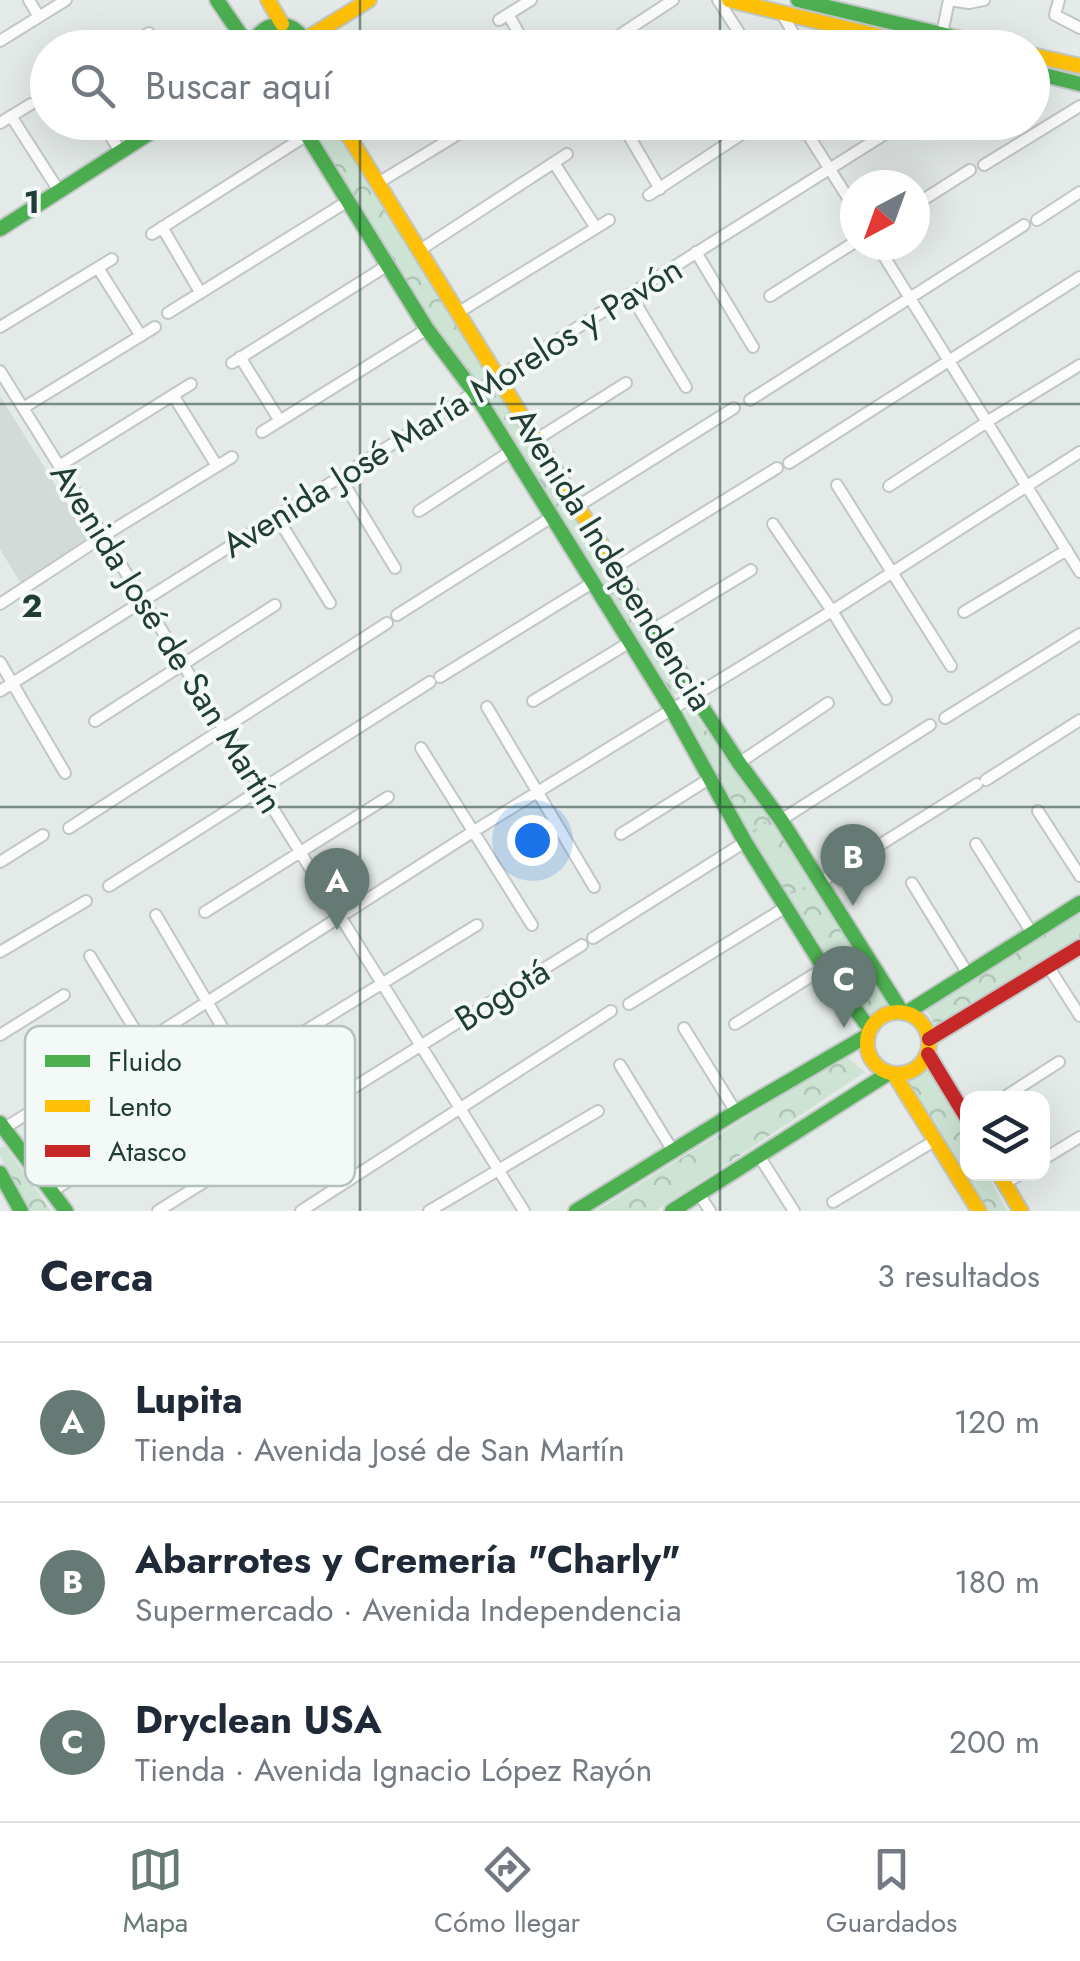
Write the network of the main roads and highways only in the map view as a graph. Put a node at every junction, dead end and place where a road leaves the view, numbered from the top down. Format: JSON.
{"nodes":[{"id":1,"x":217,"y":0,"type":"edge"},
{"id":2,"x":268,"y":0,"type":"edge"},
{"id":3,"x":370,"y":0,"type":"edge"},
{"id":4,"x":729,"y":0,"type":"edge"},
{"id":5,"x":798,"y":0,"type":"edge"},
{"id":6,"x":829,"y":4,"type":"edge"},
{"id":7,"x":282,"y":24,"type":"junction"},
{"id":8,"x":237,"y":30,"type":"edge"},
{"id":9,"x":260,"y":30,"type":"edge"},
{"id":10,"x":298,"y":30,"type":"edge"},
{"id":11,"x":327,"y":30,"type":"edge"},
{"id":12,"x":845,"y":30,"type":"edge"},
{"id":13,"x":909,"y":30,"type":"edge"},
{"id":14,"x":1050,"y":59,"type":"edge"},
{"id":15,"x":1080,"y":66,"type":"edge"},
{"id":16,"x":1050,"y":76,"type":"edge"},
{"id":17,"x":1080,"y":84,"type":"edge"},
{"id":18,"x":139,"y":140,"type":"edge"},
{"id":19,"x":310,"y":140,"type":"edge"},
{"id":20,"x":351,"y":140,"type":"edge"},
{"id":21,"x":0,"y":229,"type":"edge"},
{"id":22,"x":1080,"y":903,"type":"edge"},
{"id":23,"x":1080,"y":947,"type":"edge"},
{"id":24,"x":904,"y":1012,"type":"junction"},
{"id":25,"x":869,"y":1032,"type":"junction"},
{"id":26,"x":928,"y":1046,"type":"junction"},
{"id":27,"x":891,"y":1073,"type":"junction"},
{"id":28,"x":960,"y":1105,"type":"edge"},
{"id":29,"x":1,"y":1127,"type":"edge"},
{"id":30,"x":25,"y":1157,"type":"edge"},
{"id":31,"x":0,"y":1173,"type":"edge"},
{"id":32,"x":1004,"y":1181,"type":"edge"},
{"id":33,"x":48,"y":1186,"type":"edge"},
{"id":34,"x":971,"y":1208,"type":"edge"},
{"id":35,"x":17,"y":1210,"type":"edge"},
{"id":36,"x":66,"y":1211,"type":"edge"},
{"id":37,"x":576,"y":1211,"type":"edge"},
{"id":38,"x":672,"y":1211,"type":"edge"},
{"id":39,"x":1021,"y":1211,"type":"edge"}],
"edges":[{"from":1,"to":8,"type":"main road"},
{"from":2,"to":7,"type":"main road"},
{"from":3,"to":11,"type":"main road"},
{"from":4,"to":12,"type":"main road"},
{"from":5,"to":6,"type":"main road"},
{"from":6,"to":13,"type":"main road"},
{"from":7,"to":9,"type":"main road"},
{"from":7,"to":10,"type":"main road"},
{"from":14,"to":15,"type":"main road"},
{"from":16,"to":17,"type":"main road"},
{"from":18,"to":21,"type":"main road"},
{"from":19,"to":25,"type":"main road","name":"Avenida Independencia"},
{"from":20,"to":24,"type":"main road","name":"Avenida Independencia"},
{"from":22,"to":24,"type":"main road"},
{"from":23,"to":26,"type":"main road"},
{"from":24,"to":25,"type":"main road"},
{"from":24,"to":26,"type":"main road"},
{"from":25,"to":27,"type":"main road"},
{"from":25,"to":37,"type":"main road"},
{"from":26,"to":27,"type":"main road"},
{"from":26,"to":28,"type":"main road"},
{"from":27,"to":34,"type":"main road"},
{"from":27,"to":38,"type":"main road"},
{"from":29,"to":30,"type":"main road"},
{"from":31,"to":35,"type":"main road"},
{"from":32,"to":39,"type":"main road"},
{"from":33,"to":36,"type":"main road"}]}
